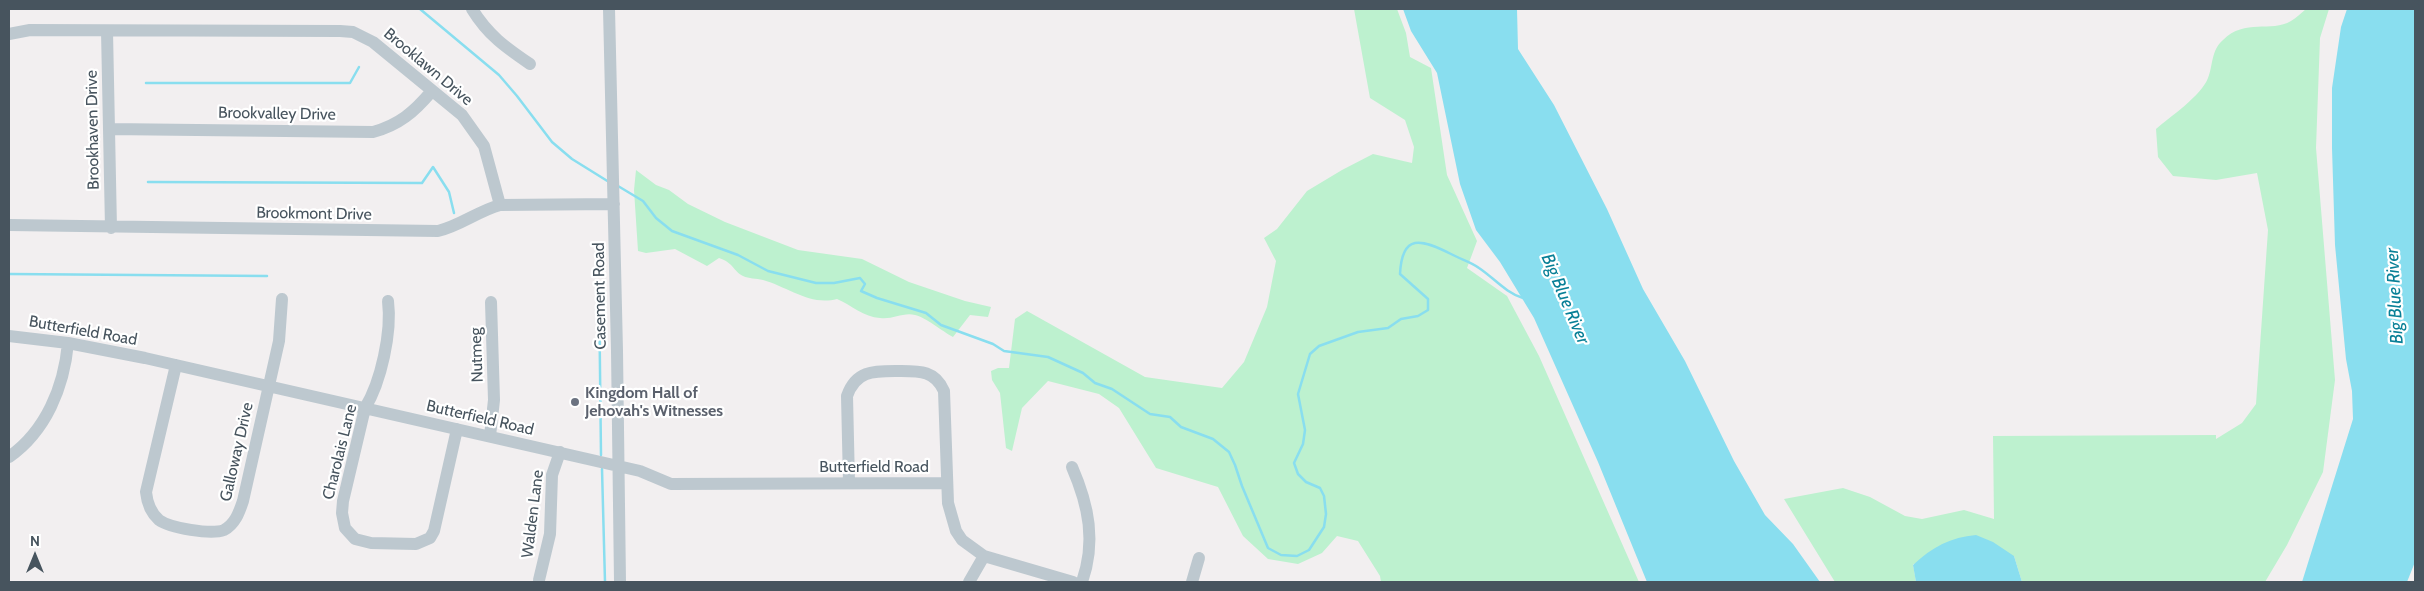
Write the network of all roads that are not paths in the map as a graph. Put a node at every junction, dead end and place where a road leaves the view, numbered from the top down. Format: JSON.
{"nodes":[{"id":1,"x":472,"y":9,"type":"edge"},
{"id":2,"x":609,"y":9,"type":"edge"},
{"id":3,"x":107,"y":31,"type":"junction"},
{"id":4,"x":9,"y":34,"type":"edge"},
{"id":5,"x":530,"y":64,"type":"dead end"},
{"id":6,"x":432,"y":92,"type":"junction"},
{"id":7,"x":109,"y":129,"type":"junction"},
{"id":8,"x":613,"y":198,"type":"junction"},
{"id":9,"x":500,"y":204,"type":"junction"},
{"id":10,"x":9,"y":225,"type":"edge"},
{"id":11,"x":111,"y":228,"type":"junction"},
{"id":12,"x":282,"y":299,"type":"dead end"},
{"id":13,"x":388,"y":301,"type":"dead end"},
{"id":14,"x":492,"y":302,"type":"dead end"},
{"id":15,"x":9,"y":336,"type":"edge"},
{"id":16,"x":68,"y":343,"type":"junction"},
{"id":17,"x":176,"y":365,"type":"junction"},
{"id":18,"x":269,"y":386,"type":"junction"},
{"id":19,"x":365,"y":408,"type":"junction"},
{"id":20,"x":457,"y":429,"type":"junction"},
{"id":21,"x":490,"y":436,"type":"junction"},
{"id":22,"x":560,"y":452,"type":"junction"},
{"id":23,"x":9,"y":457,"type":"edge"},
{"id":24,"x":619,"y":466,"type":"junction"},
{"id":25,"x":1072,"y":468,"type":"dead end"},
{"id":26,"x":849,"y":483,"type":"junction"},
{"id":27,"x":947,"y":483,"type":"junction"},
{"id":28,"x":984,"y":556,"type":"junction"},
{"id":29,"x":1199,"y":558,"type":"dead end"},
{"id":30,"x":539,"y":580,"type":"dead end"},
{"id":31,"x":620,"y":582,"type":"edge"},
{"id":32,"x":969,"y":582,"type":"edge"},
{"id":33,"x":1073,"y":582,"type":"edge"},
{"id":34,"x":1082,"y":582,"type":"edge"},
{"id":35,"x":1192,"y":582,"type":"edge"}],
"edges":[{"from":1,"to":5,"type":"street"},
{"from":2,"to":8,"type":"street","name":"Casement Road"},
{"from":3,"to":4,"type":"street","name":"Brooklawn Drive"},
{"from":3,"to":6,"type":"street","name":"Brooklawn Drive"},
{"from":3,"to":7,"type":"street","name":"Brookhaven Drive"},
{"from":6,"to":7,"type":"street","name":"Brookvalley Drive"},
{"from":6,"to":9,"type":"street","name":"Brooklawn Drive"},
{"from":7,"to":11,"type":"street","name":"Brookhaven Drive"},
{"from":8,"to":9,"type":"street","name":"Brookmont Drive"},
{"from":8,"to":24,"type":"street","name":"Casement Road"},
{"from":9,"to":11,"type":"street","name":"Brookmont Drive"},
{"from":10,"to":11,"type":"street","name":"Brookmont Drive"},
{"from":12,"to":18,"type":"street","name":"Galloway Drive"},
{"from":13,"to":19,"type":"street","name":"Charolais Lane"},
{"from":14,"to":21,"type":"street","name":"Nutmeg"},
{"from":15,"to":16,"type":"street","name":"Butterfield Road"},
{"from":16,"to":17,"type":"street","name":"Butterfield Road"},
{"from":16,"to":23,"type":"street"},
{"from":17,"to":18,"type":"street","name":"Butterfield Road"},
{"from":17,"to":18,"type":"street","name":"Galloway Drive"},
{"from":18,"to":19,"type":"street","name":"Butterfield Road"},
{"from":19,"to":20,"type":"street","name":"Butterfield Road"},
{"from":19,"to":20,"type":"street","name":"Charolais Lane"},
{"from":20,"to":21,"type":"street","name":"Butterfield Road"},
{"from":21,"to":22,"type":"street","name":"Butterfield Road"},
{"from":22,"to":24,"type":"street","name":"Butterfield Road"},
{"from":22,"to":30,"type":"street","name":"Walden Lane"},
{"from":24,"to":26,"type":"street","name":"Butterfield Road"},
{"from":24,"to":31,"type":"street","name":"Casement Road"},
{"from":25,"to":34,"type":"street"},
{"from":26,"to":27,"type":"street","name":"Butterfield Road"},
{"from":26,"to":27,"type":"street"},
{"from":27,"to":28,"type":"street"},
{"from":28,"to":32,"type":"street"},
{"from":28,"to":33,"type":"street"},
{"from":29,"to":35,"type":"street"}]}
